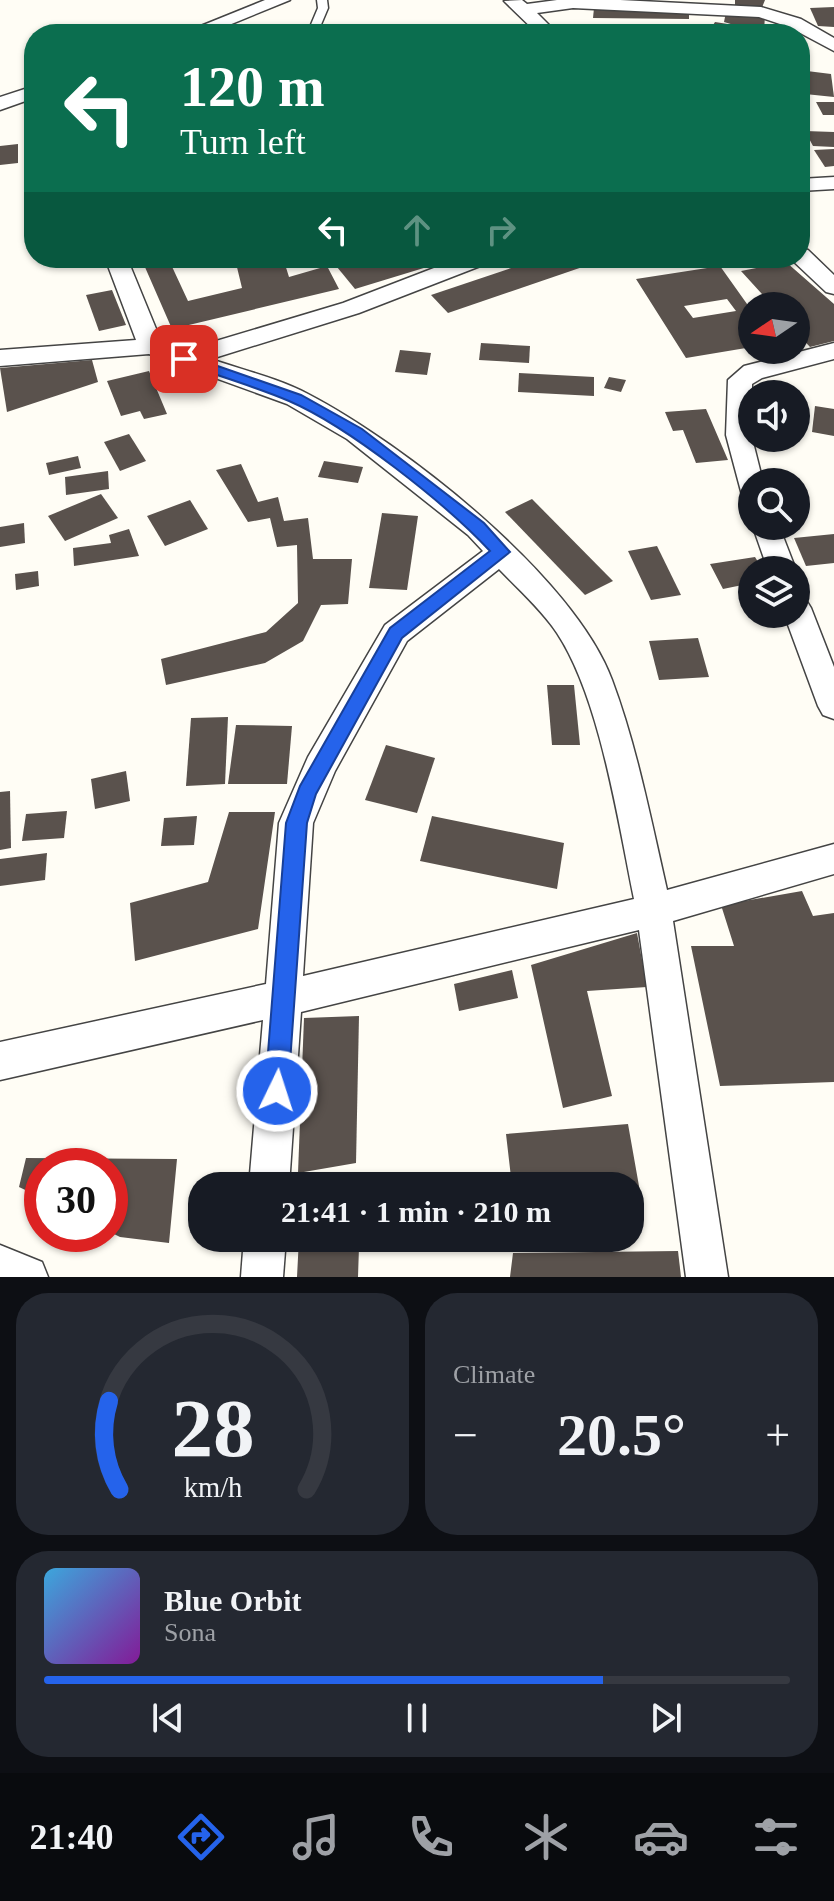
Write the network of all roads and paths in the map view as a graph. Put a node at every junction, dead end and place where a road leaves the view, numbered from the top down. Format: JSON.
{"nodes":[{"id":1,"x":281,"y":0,"type":"edge"},
{"id":2,"x":322,"y":0,"type":"edge"},
{"id":3,"x":517,"y":5,"type":"edge"},
{"id":4,"x":217,"y":24,"type":"edge"},
{"id":5,"x":316,"y":24,"type":"edge"},
{"id":6,"x":538,"y":24,"type":"edge"},
{"id":7,"x":797,"y":24,"type":"edge"},
{"id":8,"x":810,"y":32,"type":"edge"},
{"id":9,"x":834,"y":46,"type":"edge"},
{"id":10,"x":24,"y":98,"type":"edge"},
{"id":11,"x":0,"y":104,"type":"edge"},
{"id":12,"x":834,"y":183,"type":"edge"},
{"id":13,"x":810,"y":184,"type":"edge"},
{"id":14,"x":810,"y":264,"type":"edge"},
{"id":15,"x":120,"y":268,"type":"edge"},
{"id":16,"x":454,"y":268,"type":"edge"},
{"id":17,"x":834,"y":287,"type":"edge"},
{"id":18,"x":151,"y":346,"type":"junction"},
{"id":19,"x":834,"y":351,"type":"edge"},
{"id":20,"x":0,"y":358,"type":"edge"},
{"id":21,"x":184,"y":359,"type":"junction"},
{"id":22,"x":745,"y":468,"type":"edge"},
{"id":23,"x":501,"y":552,"type":"junction"},
{"id":24,"x":804,"y":628,"type":"edge"},
{"id":25,"x":834,"y":706,"type":"edge"},
{"id":26,"x":834,"y":859,"type":"edge"},
{"id":27,"x":654,"y":911,"type":"junction"},
{"id":28,"x":284,"y":996,"type":"junction"},
{"id":29,"x":0,"y":1061,"type":"edge"},
{"id":30,"x":270,"y":1172,"type":"edge"},
{"id":31,"x":264,"y":1252,"type":"edge"},
{"id":32,"x":0,"y":1266,"type":"edge"},
{"id":33,"x":27,"y":1277,"type":"edge"},
{"id":34,"x":262,"y":1277,"type":"edge"},
{"id":35,"x":707,"y":1277,"type":"edge"}],
"edges":[{"from":1,"to":4,"type":"street"},
{"from":2,"to":5,"type":"lane"},
{"from":3,"to":6,"type":"street"},
{"from":3,"to":7,"type":"street"},
{"from":8,"to":9,"type":"street"},
{"from":10,"to":11,"type":"street"},
{"from":12,"to":13,"type":"street"},
{"from":14,"to":17,"type":"street"},
{"from":15,"to":18,"type":"street"},
{"from":16,"to":21,"type":"street"},
{"from":18,"to":20,"type":"street"},
{"from":18,"to":21,"type":"street"},
{"from":19,"to":22,"type":"street"},
{"from":21,"to":23,"type":"street"},
{"from":23,"to":27,"type":"street"},
{"from":23,"to":28,"type":"street"},
{"from":24,"to":25,"type":"street"},
{"from":26,"to":27,"type":"street"},
{"from":27,"to":28,"type":"street"},
{"from":27,"to":35,"type":"street"},
{"from":28,"to":29,"type":"street"},
{"from":28,"to":30,"type":"street"},
{"from":31,"to":34,"type":"street"},
{"from":32,"to":33,"type":"street"}]}
